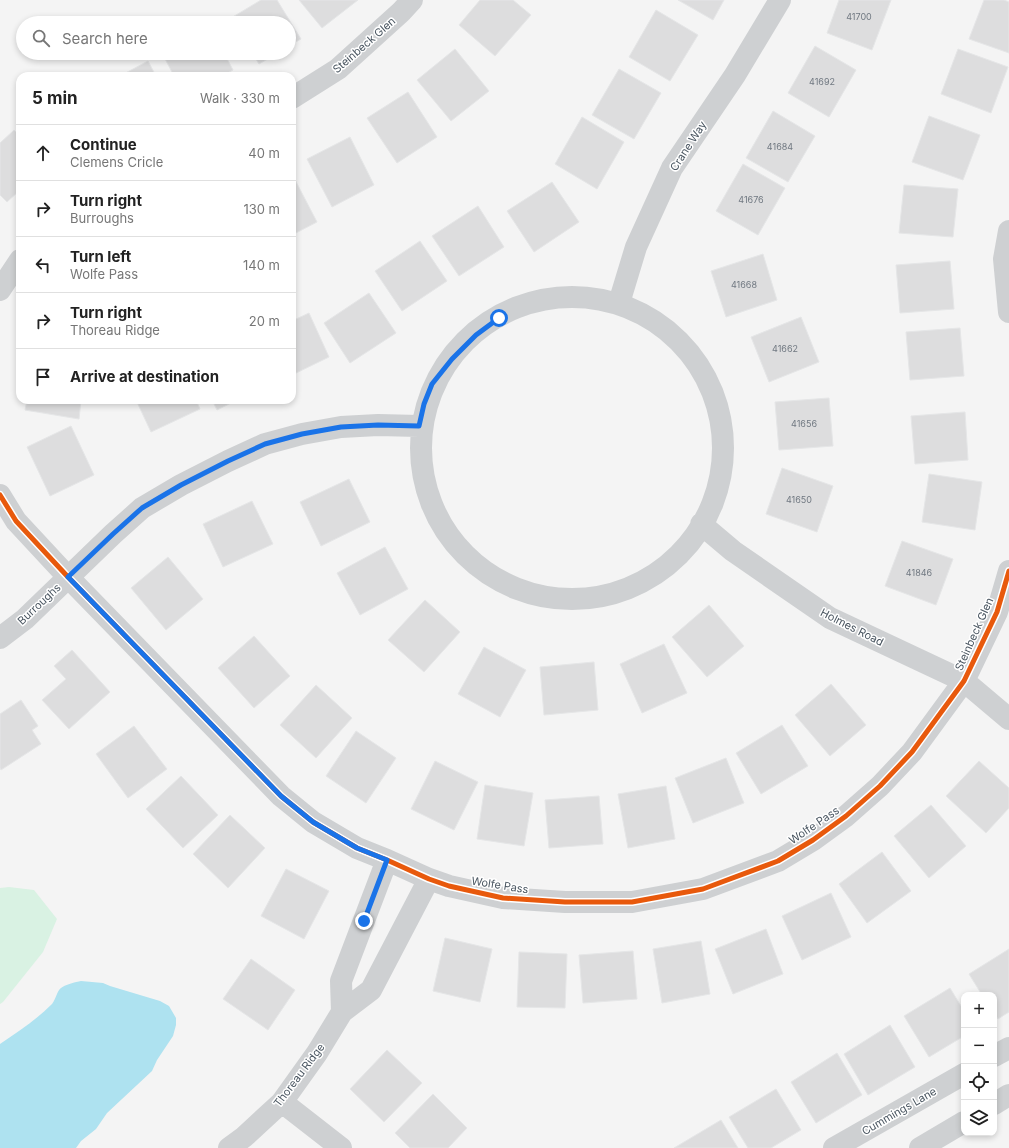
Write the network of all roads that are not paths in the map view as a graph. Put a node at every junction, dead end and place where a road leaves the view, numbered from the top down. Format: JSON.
{"nodes":[{"id":1,"x":412,"y":0,"type":"edge"},
{"id":2,"x":780,"y":0,"type":"edge"},
{"id":3,"x":296,"y":95,"type":"edge"},
{"id":4,"x":1009,"y":231,"type":"edge"},
{"id":5,"x":16,"y":266,"type":"edge"},
{"id":6,"x":0,"y":290,"type":"edge"},
{"id":7,"x":619,"y":304,"type":"junction"},
{"id":8,"x":1009,"y":312,"type":"edge"},
{"id":9,"x":419,"y":426,"type":"junction"},
{"id":10,"x":0,"y":495,"type":"edge"},
{"id":11,"x":701,"y":524,"type":"junction"},
{"id":12,"x":1009,"y":571,"type":"edge"},
{"id":13,"x":68,"y":577,"type":"junction"},
{"id":14,"x":0,"y":638,"type":"edge"},
{"id":15,"x":964,"y":681,"type":"junction"},
{"id":16,"x":1009,"y":719,"type":"edge"},
{"id":17,"x":387,"y":860,"type":"junction"},
{"id":18,"x":429,"y":879,"type":"junction"},
{"id":19,"x":342,"y":1012,"type":"junction"},
{"id":20,"x":1009,"y":1048,"type":"edge"},
{"id":21,"x":997,"y":1054,"type":"edge"},
{"id":22,"x":961,"y":1076,"type":"edge"},
{"id":23,"x":1009,"y":1095,"type":"edge"},
{"id":24,"x":282,"y":1102,"type":"junction"},
{"id":25,"x":997,"y":1102,"type":"edge"},
{"id":26,"x":961,"y":1124,"type":"edge"},
{"id":27,"x":229,"y":1148,"type":"edge"},
{"id":28,"x":341,"y":1148,"type":"edge"},
{"id":29,"x":834,"y":1148,"type":"edge"},
{"id":30,"x":920,"y":1148,"type":"edge"}],
"edges":[{"from":1,"to":3,"type":"street","name":"Steinbeck Glen"},
{"from":2,"to":7,"type":"street","name":"Crane Way"},
{"from":4,"to":8,"type":"street"},
{"from":5,"to":6,"type":"street"},
{"from":7,"to":9,"type":"street"},
{"from":7,"to":11,"type":"street"},
{"from":9,"to":11,"type":"street"},
{"from":9,"to":13,"type":"street","name":"Burroughs"},
{"from":10,"to":13,"type":"street"},
{"from":11,"to":15,"type":"street","name":"Holmes Road"},
{"from":12,"to":15,"type":"street","name":"Steinbeck Glen"},
{"from":13,"to":14,"type":"street","name":"Burroughs"},
{"from":13,"to":17,"type":"street","name":"Wolfe Pass"},
{"from":15,"to":16,"type":"street","name":"Holmes Road"},
{"from":15,"to":18,"type":"street","name":"Wolfe Pass"},
{"from":17,"to":18,"type":"street","name":"Wolfe Pass"},
{"from":17,"to":19,"type":"street"},
{"from":18,"to":19,"type":"street","name":"Thoreau Ridge"},
{"from":19,"to":24,"type":"street","name":"Thoreau Ridge"},
{"from":20,"to":21,"type":"street"},
{"from":22,"to":29,"type":"street","name":"Cummings Lane"},
{"from":23,"to":25,"type":"street"},
{"from":24,"to":27,"type":"street","name":"Thoreau Ridge"},
{"from":24,"to":28,"type":"street"},
{"from":26,"to":30,"type":"street"}]}
